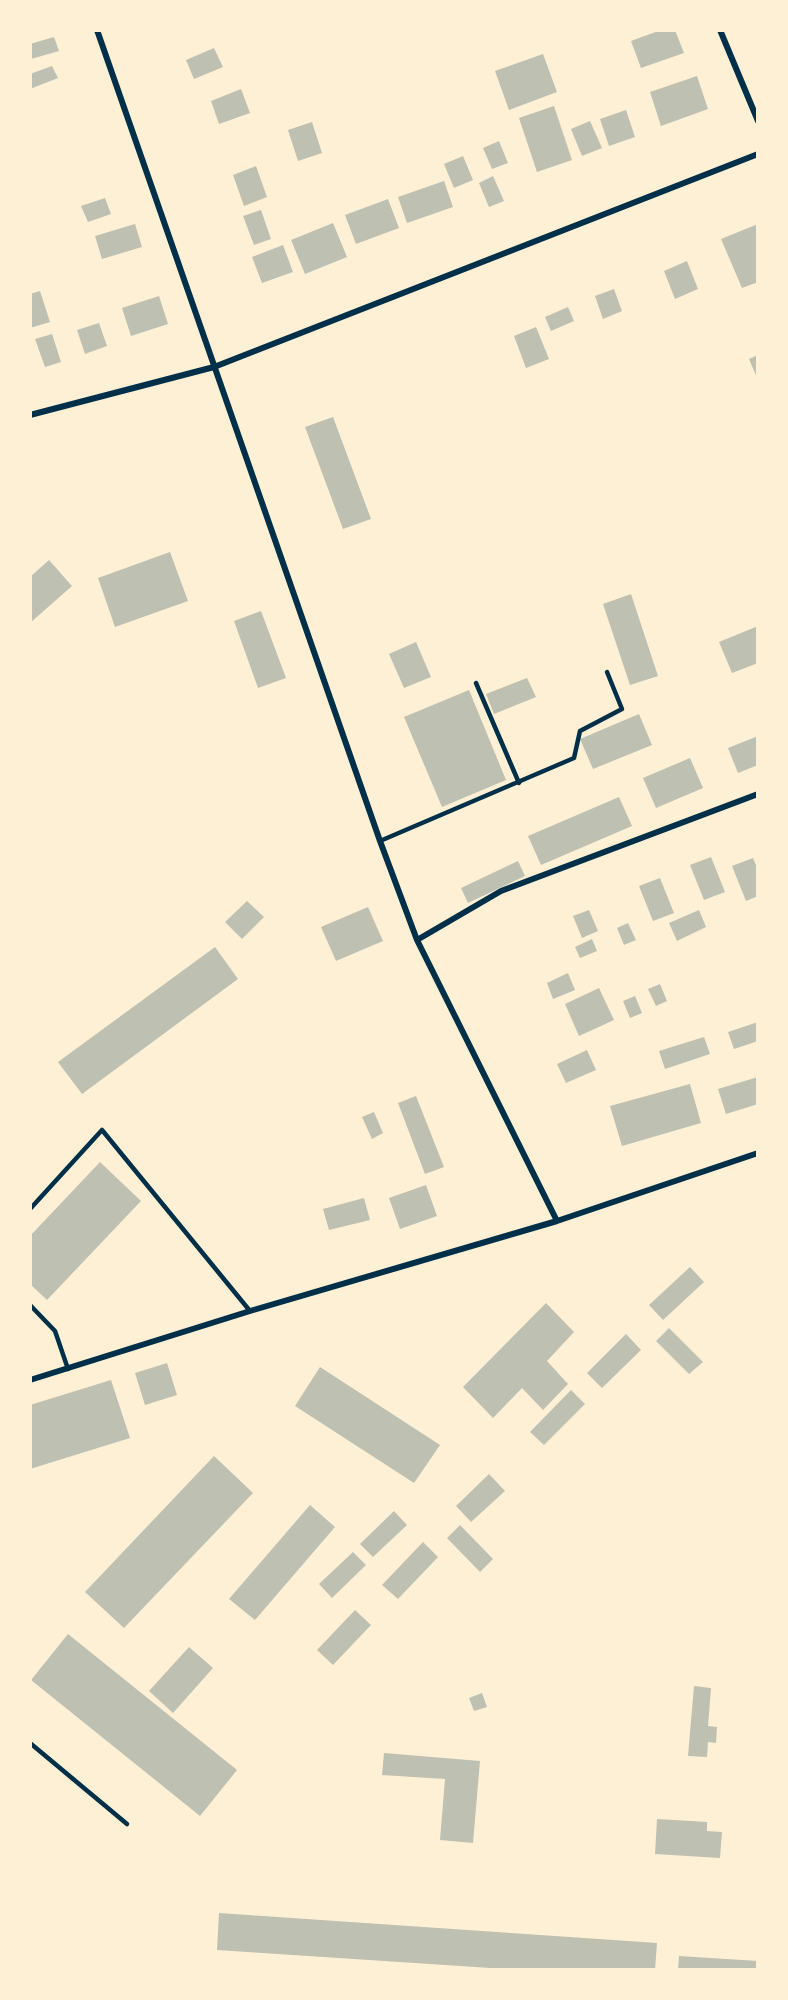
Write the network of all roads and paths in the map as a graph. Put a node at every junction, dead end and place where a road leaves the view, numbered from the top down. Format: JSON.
{"nodes":[{"id":1,"x":97,"y":30,"type":"edge"},
{"id":2,"x":720,"y":30,"type":"edge"},
{"id":3,"x":758,"y":121,"type":"edge"},
{"id":4,"x":758,"y":154,"type":"edge"},
{"id":5,"x":214,"y":368,"type":"junction"},
{"id":6,"x":30,"y":415,"type":"edge"},
{"id":7,"x":607,"y":672,"type":"dead end"},
{"id":8,"x":476,"y":684,"type":"dead end"},
{"id":9,"x":519,"y":783,"type":"junction"},
{"id":10,"x":758,"y":794,"type":"edge"},
{"id":11,"x":380,"y":841,"type":"junction"},
{"id":12,"x":417,"y":940,"type":"junction"},
{"id":13,"x":758,"y":1153,"type":"edge"},
{"id":14,"x":30,"y":1209,"type":"edge"},
{"id":15,"x":557,"y":1221,"type":"junction"},
{"id":16,"x":30,"y":1305,"type":"edge"},
{"id":17,"x":250,"y":1311,"type":"junction"},
{"id":18,"x":68,"y":1369,"type":"junction"},
{"id":19,"x":30,"y":1380,"type":"edge"},
{"id":20,"x":30,"y":1743,"type":"edge"},
{"id":21,"x":127,"y":1824,"type":"dead end"}],
"edges":[{"from":1,"to":5,"type":"street"},
{"from":2,"to":3,"type":"street"},
{"from":4,"to":5,"type":"street"},
{"from":5,"to":6,"type":"street"},
{"from":5,"to":11,"type":"street"},
{"from":7,"to":9,"type":"lane"},
{"from":8,"to":9,"type":"lane"},
{"from":9,"to":11,"type":"lane"},
{"from":10,"to":12,"type":"street"},
{"from":11,"to":12,"type":"street"},
{"from":12,"to":15,"type":"street"},
{"from":13,"to":15,"type":"street"},
{"from":14,"to":17,"type":"lane"},
{"from":15,"to":17,"type":"street"},
{"from":16,"to":18,"type":"lane"},
{"from":17,"to":18,"type":"street"},
{"from":18,"to":19,"type":"street"},
{"from":20,"to":21,"type":"lane"}]}
